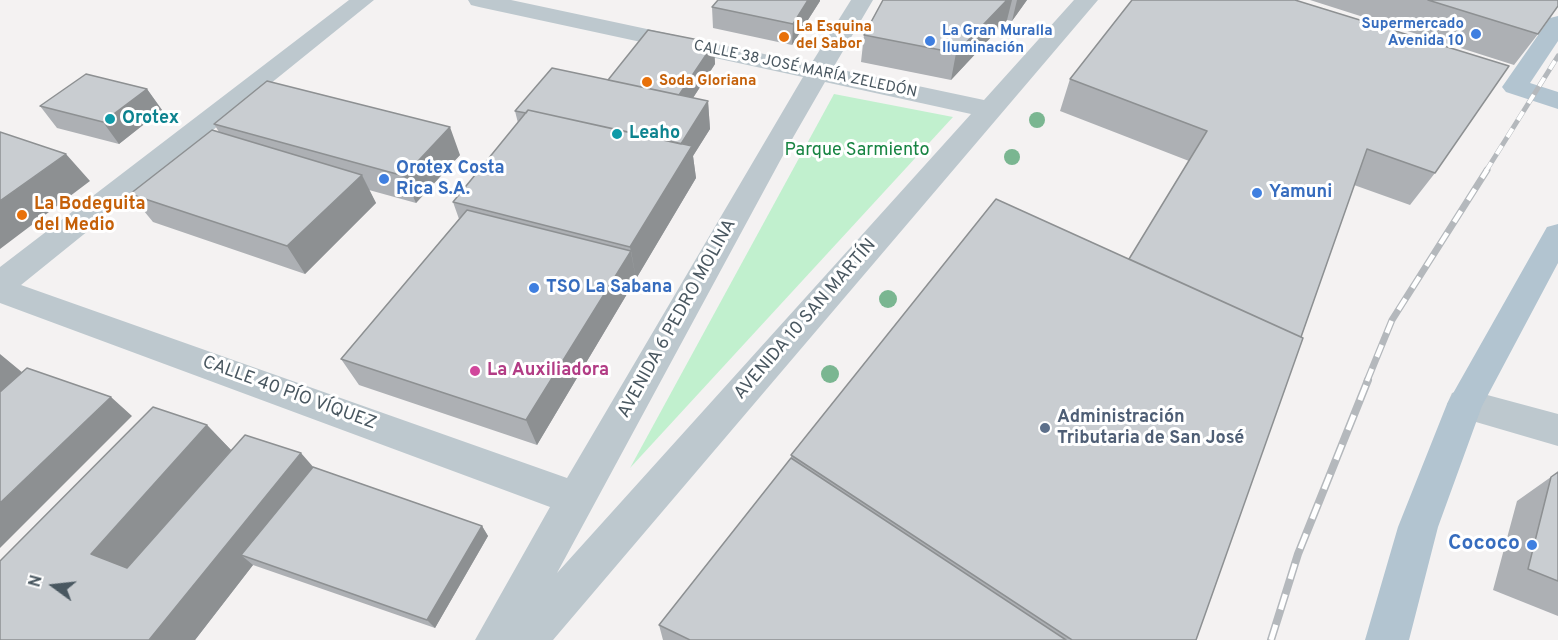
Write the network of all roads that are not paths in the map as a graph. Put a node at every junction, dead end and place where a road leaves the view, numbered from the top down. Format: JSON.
{"nodes":[{"id":1,"x":363,"y":0,"type":"edge"},
{"id":2,"x":479,"y":0,"type":"edge"},
{"id":3,"x":862,"y":0,"type":"edge"},
{"id":4,"x":1087,"y":0,"type":"edge"},
{"id":5,"x":1558,"y":23,"type":"edge"},
{"id":6,"x":819,"y":73,"type":"junction"},
{"id":7,"x":1556,"y":97,"type":"edge"},
{"id":8,"x":990,"y":110,"type":"junction"},
{"id":9,"x":1558,"y":235,"type":"edge"},
{"id":10,"x":0,"y":284,"type":"edge"},
{"id":11,"x":0,"y":290,"type":"edge"},
{"id":12,"x":1465,"y":404,"type":"junction"},
{"id":13,"x":1558,"y":430,"type":"edge"},
{"id":14,"x":577,"y":499,"type":"junction"},
{"id":15,"x":497,"y":640,"type":"edge"},
{"id":16,"x":525,"y":640,"type":"edge"},
{"id":17,"x":1387,"y":640,"type":"edge"}],
"edges":[{"from":1,"to":10,"type":"street"},
{"from":2,"to":6,"type":"street","name":"CALLE 38 JOSÉ MARÍA ZELEDÓN"},
{"from":3,"to":6,"type":"street","name":"AVENIDA 6 PEDRO MOLINA"},
{"from":4,"to":8,"type":"street","name":"AVENIDA 10 SAN MARTÍN"},
{"from":5,"to":7,"type":"main road"},
{"from":6,"to":8,"type":"street","name":"CALLE 38 JOSÉ MARÍA ZELEDÓN"},
{"from":6,"to":14,"type":"street","name":"AVENIDA 6 PEDRO MOLINA"},
{"from":8,"to":16,"type":"street","name":"AVENIDA 10 SAN MARTÍN"},
{"from":9,"to":12,"type":"main road"},
{"from":11,"to":14,"type":"street","name":"CALLE 40 PÍO VÍQUEZ"},
{"from":12,"to":13,"type":"street"},
{"from":12,"to":17,"type":"main road"},
{"from":14,"to":15,"type":"street","name":"AVENIDA 6 PEDRO MOLINA"}]}
